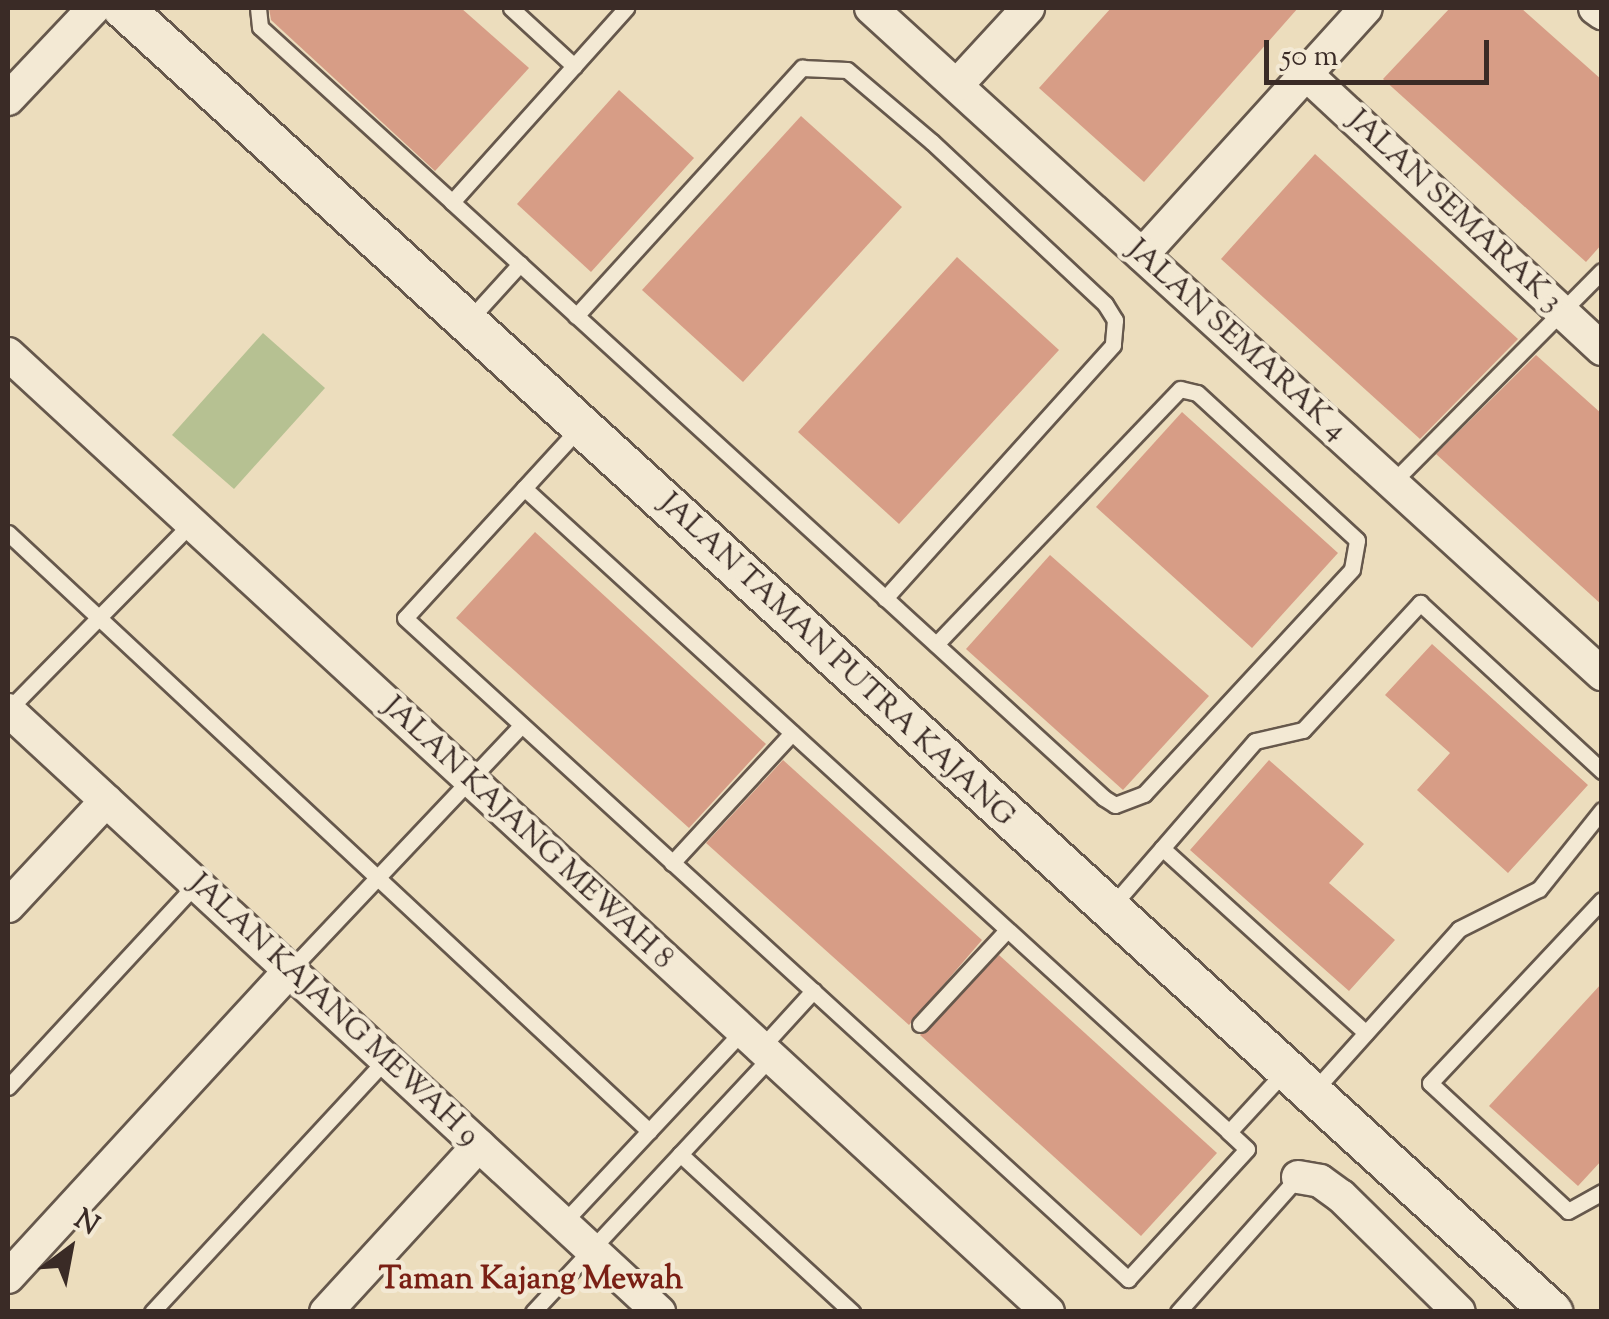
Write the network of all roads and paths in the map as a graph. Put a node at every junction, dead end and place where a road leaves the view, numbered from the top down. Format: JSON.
{"nodes":[{"id":1,"x":94,"y":8,"type":"edge"},
{"id":2,"x":123,"y":8,"type":"edge"},
{"id":3,"x":258,"y":8,"type":"edge"},
{"id":4,"x":510,"y":8,"type":"edge"},
{"id":5,"x":626,"y":8,"type":"edge"},
{"id":6,"x":871,"y":8,"type":"edge"},
{"id":7,"x":1028,"y":8,"type":"edge"},
{"id":8,"x":1363,"y":8,"type":"edge"},
{"id":9,"x":1595,"y":8,"type":"edge"},
{"id":10,"x":1602,"y":14,"type":"edge"},
{"id":11,"x":574,"y":66,"type":"junction"},
{"id":12,"x":1306,"y":74,"type":"junction"},
{"id":13,"x":957,"y":85,"type":"junction"},
{"id":14,"x":8,"y":99,"type":"edge"},
{"id":15,"x":452,"y":202,"type":"junction"},
{"id":16,"x":1142,"y":256,"type":"junction"},
{"id":17,"x":520,"y":264,"type":"junction"},
{"id":18,"x":1602,"y":271,"type":"edge"},
{"id":19,"x":1561,"y":312,"type":"junction"},
{"id":20,"x":576,"y":316,"type":"junction"},
{"id":21,"x":469,"y":320,"type":"junction"},
{"id":22,"x":1602,"y":349,"type":"edge"},
{"id":23,"x":8,"y":354,"type":"edge"},
{"id":24,"x":581,"y":426,"type":"junction"},
{"id":25,"x":1392,"y":483,"type":"junction"},
{"id":26,"x":524,"y":488,"type":"junction"},
{"id":27,"x":191,"y":524,"type":"junction"},
{"id":28,"x":8,"y":533,"type":"edge"},
{"id":29,"x":885,"y":598,"type":"junction"},
{"id":30,"x":101,"y":620,"type":"junction"},
{"id":31,"x":936,"y":644,"type":"junction"},
{"id":32,"x":1602,"y":674,"type":"edge"},
{"id":33,"x":8,"y":710,"type":"edge"},
{"id":34,"x":522,"y":726,"type":"junction"},
{"id":35,"x":792,"y":733,"type":"junction"},
{"id":36,"x":1602,"y":771,"type":"edge"},
{"id":37,"x":470,"y":781,"type":"junction"},
{"id":38,"x":106,"y":801,"type":"junction"},
{"id":39,"x":1602,"y":810,"type":"edge"},
{"id":40,"x":1162,"y":848,"type":"junction"},
{"id":41,"x":672,"y":863,"type":"junction"},
{"id":42,"x":378,"y":879,"type":"junction"},
{"id":43,"x":196,"y":884,"type":"junction"},
{"id":44,"x":1602,"y":900,"type":"edge"},
{"id":45,"x":8,"y":906,"type":"edge"},
{"id":46,"x":1109,"y":910,"type":"junction"},
{"id":47,"x":1007,"y":930,"type":"junction"},
{"id":48,"x":290,"y":970,"type":"junction"},
{"id":49,"x":813,"y":992,"type":"junction"},
{"id":50,"x":920,"y":1024,"type":"dead end"},
{"id":51,"x":1366,"y":1033,"type":"junction"},
{"id":52,"x":757,"y":1046,"type":"junction"},
{"id":53,"x":386,"y":1059,"type":"junction"},
{"id":54,"x":1299,"y":1081,"type":"junction"},
{"id":55,"x":8,"y":1088,"type":"edge"},
{"id":56,"x":649,"y":1132,"type":"junction"},
{"id":57,"x":1228,"y":1132,"type":"junction"},
{"id":58,"x":480,"y":1145,"type":"junction"},
{"id":59,"x":680,"y":1154,"type":"junction"},
{"id":60,"x":1298,"y":1177,"type":"joint"},
{"id":61,"x":1602,"y":1192,"type":"edge"},
{"id":62,"x":563,"y":1223,"type":"junction"},
{"id":63,"x":592,"y":1249,"type":"junction"},
{"id":64,"x":8,"y":1277,"type":"edge"},
{"id":65,"x":152,"y":1312,"type":"edge"},
{"id":66,"x":326,"y":1312,"type":"edge"},
{"id":67,"x":534,"y":1312,"type":"edge"},
{"id":68,"x":660,"y":1312,"type":"edge"},
{"id":69,"x":852,"y":1312,"type":"edge"},
{"id":70,"x":1048,"y":1312,"type":"edge"},
{"id":71,"x":1178,"y":1312,"type":"edge"},
{"id":72,"x":1460,"y":1312,"type":"edge"},
{"id":73,"x":1552,"y":1312,"type":"edge"}],
"edges":[{"from":1,"to":14,"type":"street"},
{"from":2,"to":21,"type":"street","name":"JALAN TAMAN PUTRA KAJANG"},
{"from":3,"to":15,"type":"lane"},
{"from":4,"to":11,"type":"lane"},
{"from":5,"to":11,"type":"lane"},
{"from":6,"to":13,"type":"street","name":"JALAN SEMARAK 4"},
{"from":7,"to":13,"type":"street"},
{"from":8,"to":12,"type":"street"},
{"from":9,"to":10,"type":"street"},
{"from":11,"to":15,"type":"lane"},
{"from":12,"to":16,"type":"street"},
{"from":12,"to":19,"type":"street","name":"JALAN SEMARAK 3"},
{"from":13,"to":16,"type":"street","name":"JALAN SEMARAK 4"},
{"from":15,"to":17,"type":"lane"},
{"from":16,"to":25,"type":"street","name":"JALAN SEMARAK 4"},
{"from":17,"to":20,"type":"lane"},
{"from":17,"to":21,"type":"lane"},
{"from":18,"to":19,"type":"lane"},
{"from":19,"to":22,"type":"street","name":"JALAN SEMARAK 3"},
{"from":19,"to":25,"type":"lane"},
{"from":20,"to":29,"type":"lane"},
{"from":20,"to":29,"type":"lane"},
{"from":21,"to":24,"type":"street","name":"JALAN TAMAN PUTRA KAJANG"},
{"from":23,"to":27,"type":"street","name":"JALAN KAJANG MEWAH 8"},
{"from":24,"to":26,"type":"lane"},
{"from":24,"to":46,"type":"street","name":"JALAN TAMAN PUTRA KAJANG"},
{"from":25,"to":32,"type":"street","name":"JALAN SEMARAK 4"},
{"from":26,"to":34,"type":"lane"},
{"from":26,"to":35,"type":"lane"},
{"from":27,"to":30,"type":"lane"},
{"from":27,"to":37,"type":"street","name":"JALAN KAJANG MEWAH 8"},
{"from":28,"to":30,"type":"lane"},
{"from":29,"to":31,"type":"lane"},
{"from":30,"to":33,"type":"lane"},
{"from":30,"to":42,"type":"lane"},
{"from":31,"to":31,"type":"lane"},
{"from":33,"to":38,"type":"street","name":"JALAN KAJANG MEWAH 9"},
{"from":34,"to":37,"type":"lane"},
{"from":34,"to":41,"type":"lane"},
{"from":35,"to":41,"type":"lane"},
{"from":35,"to":47,"type":"lane"},
{"from":36,"to":40,"type":"lane"},
{"from":37,"to":42,"type":"lane"},
{"from":37,"to":52,"type":"street","name":"JALAN KAJANG MEWAH 8"},
{"from":38,"to":43,"type":"street","name":"JALAN KAJANG MEWAH 9"},
{"from":38,"to":45,"type":"street"},
{"from":39,"to":51,"type":"lane"},
{"from":40,"to":46,"type":"lane"},
{"from":40,"to":51,"type":"lane"},
{"from":41,"to":49,"type":"lane"},
{"from":42,"to":48,"type":"lane"},
{"from":42,"to":56,"type":"lane"},
{"from":43,"to":48,"type":"street","name":"JALAN KAJANG MEWAH 9"},
{"from":43,"to":55,"type":"lane"},
{"from":44,"to":61,"type":"lane"},
{"from":46,"to":54,"type":"street","name":"JALAN TAMAN PUTRA KAJANG"},
{"from":47,"to":50,"type":"lane"},
{"from":47,"to":57,"type":"lane"},
{"from":48,"to":53,"type":"street","name":"JALAN KAJANG MEWAH 9"},
{"from":48,"to":64,"type":"street"},
{"from":49,"to":52,"type":"lane"},
{"from":49,"to":57,"type":"lane"},
{"from":51,"to":54,"type":"lane"},
{"from":52,"to":56,"type":"lane"},
{"from":52,"to":59,"type":"lane"},
{"from":52,"to":70,"type":"street","name":"JALAN KAJANG MEWAH 8"},
{"from":53,"to":58,"type":"street","name":"JALAN KAJANG MEWAH 9"},
{"from":53,"to":65,"type":"lane"},
{"from":54,"to":57,"type":"lane"},
{"from":54,"to":73,"type":"street","name":"JALAN TAMAN PUTRA KAJANG"},
{"from":56,"to":62,"type":"lane"},
{"from":58,"to":62,"type":"street","name":"JALAN KAJANG MEWAH 9"},
{"from":58,"to":66,"type":"street"},
{"from":59,"to":63,"type":"lane"},
{"from":59,"to":69,"type":"lane"},
{"from":60,"to":71,"type":"lane"},
{"from":60,"to":72,"type":"street"},
{"from":62,"to":63,"type":"street","name":"JALAN KAJANG MEWAH 9"},
{"from":63,"to":67,"type":"lane"},
{"from":63,"to":68,"type":"street","name":"JALAN KAJANG MEWAH 9"}]}
